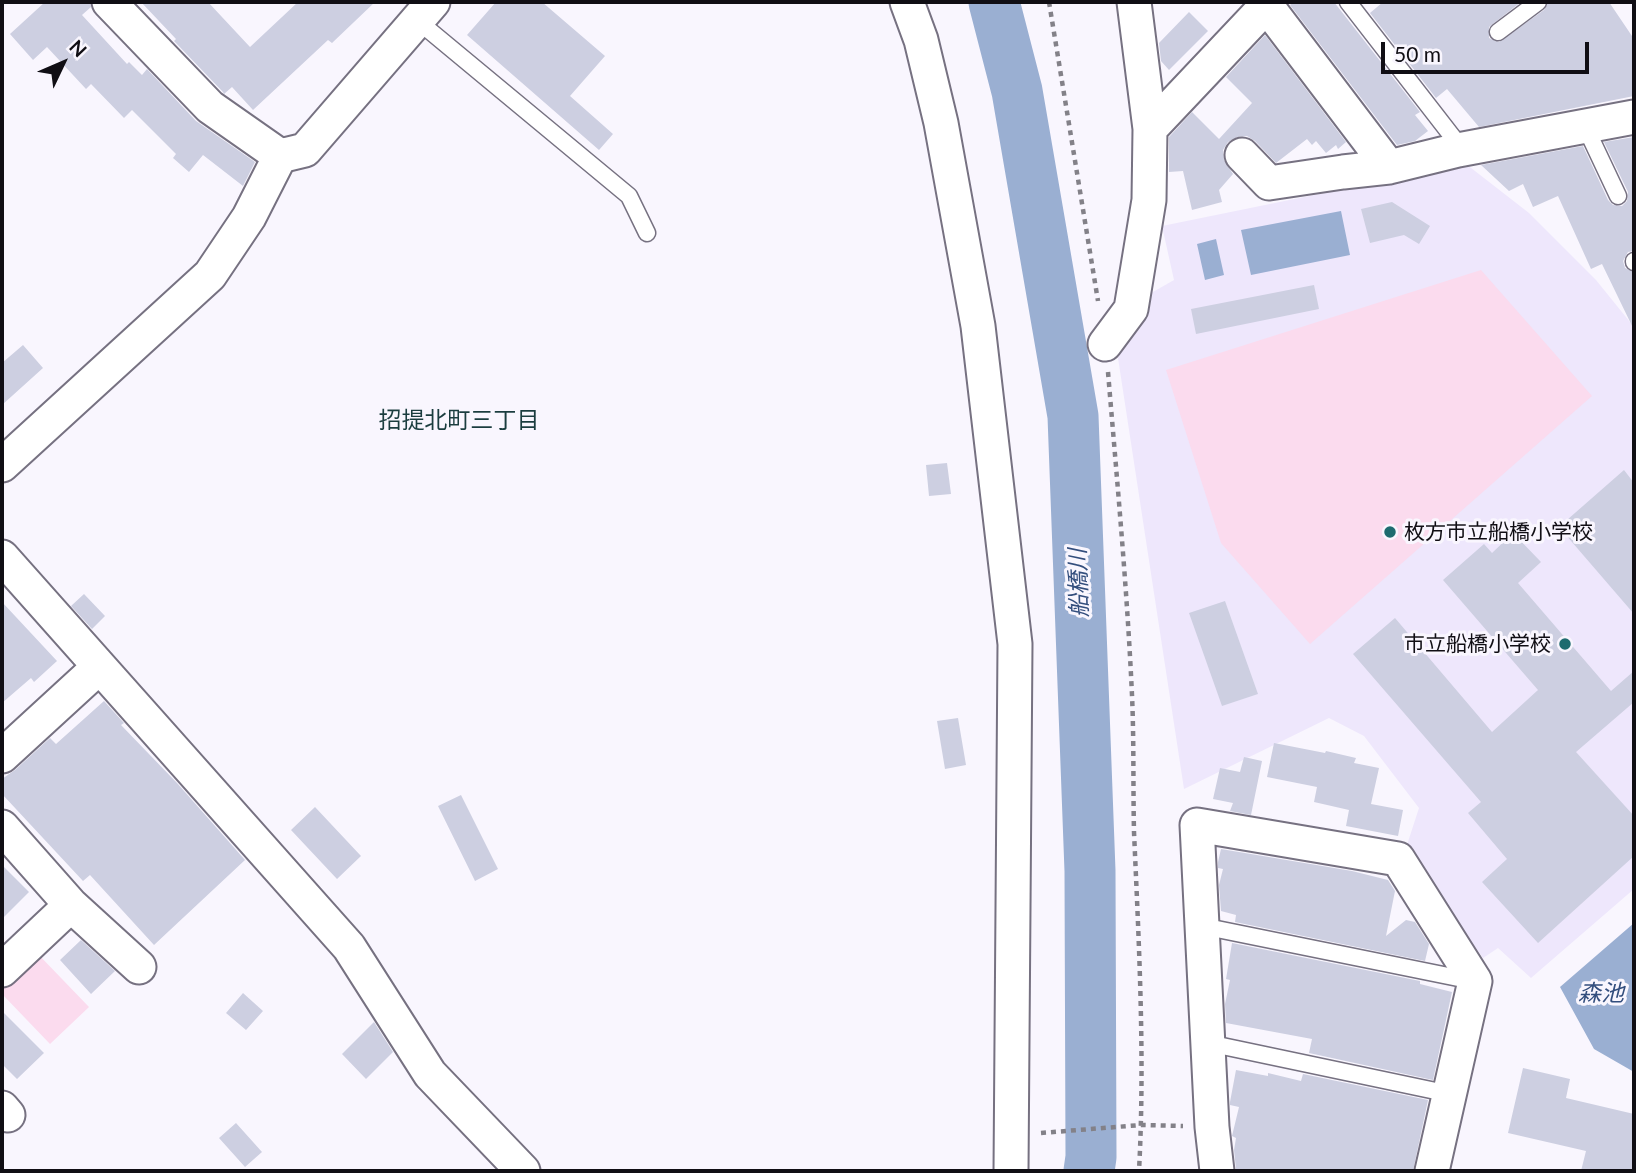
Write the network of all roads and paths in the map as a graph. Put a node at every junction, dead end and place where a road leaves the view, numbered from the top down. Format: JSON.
{"nodes":[{"id":1,"x":108,"y":2,"type":"edge"},
{"id":2,"x":907,"y":2,"type":"edge"},
{"id":3,"x":1049,"y":2,"type":"edge"},
{"id":4,"x":1134,"y":2,"type":"edge"},
{"id":5,"x":1348,"y":2,"type":"edge"},
{"id":6,"x":1538,"y":2,"type":"edge"},
{"id":7,"x":1268,"y":3,"type":"edge"},
{"id":8,"x":425,"y":12,"type":"edge"},
{"id":9,"x":1499,"y":32,"type":"dead end"},
{"id":10,"x":1634,"y":117,"type":"edge"},
{"id":11,"x":1585,"y":126,"type":"junction"},
{"id":12,"x":1150,"y":129,"type":"junction"},
{"id":13,"x":1462,"y":149,"type":"junction"},
{"id":14,"x":1242,"y":155,"type":"dead end"},
{"id":15,"x":280,"y":156,"type":"junction"},
{"id":16,"x":1389,"y":167,"type":"junction"},
{"id":17,"x":1618,"y":196,"type":"dead end"},
{"id":18,"x":647,"y":233,"type":"dead end"},
{"id":19,"x":1105,"y":344,"type":"junction"},
{"id":20,"x":2,"y":465,"type":"edge"},
{"id":21,"x":2,"y":557,"type":"edge"},
{"id":22,"x":98,"y":668,"type":"junction"},
{"id":23,"x":2,"y":755,"type":"edge"},
{"id":24,"x":2,"y":827,"type":"edge"},
{"id":25,"x":71,"y":905,"type":"junction"},
{"id":26,"x":1202,"y":926,"type":"junction"},
{"id":27,"x":139,"y":967,"type":"dead end"},
{"id":28,"x":2,"y":970,"type":"edge"},
{"id":29,"x":1475,"y":981,"type":"junction"},
{"id":30,"x":1208,"y":1043,"type":"junction"},
{"id":31,"x":1450,"y":1094,"type":"junction"},
{"id":32,"x":1141,"y":1125,"type":"junction"},
{"id":33,"x":1212,"y":1127,"type":"junction"},
{"id":34,"x":1012,"y":1135,"type":"junction"},
{"id":35,"x":523,"y":1171,"type":"edge"},
{"id":36,"x":1011,"y":1171,"type":"edge"},
{"id":37,"x":1139,"y":1171,"type":"edge"},
{"id":38,"x":1217,"y":1171,"type":"edge"},
{"id":39,"x":1432,"y":1171,"type":"edge"}],
"edges":[{"from":1,"to":15,"type":"street"},
{"from":2,"to":34,"type":"street"},
{"from":3,"to":19,"type":"path"},
{"from":4,"to":12,"type":"street"},
{"from":5,"to":13,"type":"lane"},
{"from":6,"to":9,"type":"lane"},
{"from":7,"to":12,"type":"street"},
{"from":7,"to":16,"type":"street"},
{"from":8,"to":15,"type":"street"},
{"from":8,"to":18,"type":"lane"},
{"from":10,"to":11,"type":"street"},
{"from":11,"to":13,"type":"street"},
{"from":11,"to":17,"type":"lane"},
{"from":12,"to":19,"type":"street"},
{"from":13,"to":16,"type":"street"},
{"from":14,"to":16,"type":"street"},
{"from":15,"to":20,"type":"street"},
{"from":19,"to":32,"type":"path"},
{"from":21,"to":22,"type":"street"},
{"from":22,"to":23,"type":"street"},
{"from":22,"to":35,"type":"street"},
{"from":24,"to":25,"type":"street"},
{"from":25,"to":27,"type":"street"},
{"from":25,"to":28,"type":"street"},
{"from":26,"to":29,"type":"lane"},
{"from":26,"to":29,"type":"street"},
{"from":26,"to":30,"type":"street"},
{"from":29,"to":31,"type":"street"},
{"from":30,"to":31,"type":"lane"},
{"from":30,"to":33,"type":"street"},
{"from":31,"to":39,"type":"street"},
{"from":32,"to":33,"type":"path"},
{"from":32,"to":34,"type":"path"},
{"from":32,"to":37,"type":"path"},
{"from":33,"to":38,"type":"street"},
{"from":34,"to":36,"type":"street"}]}
